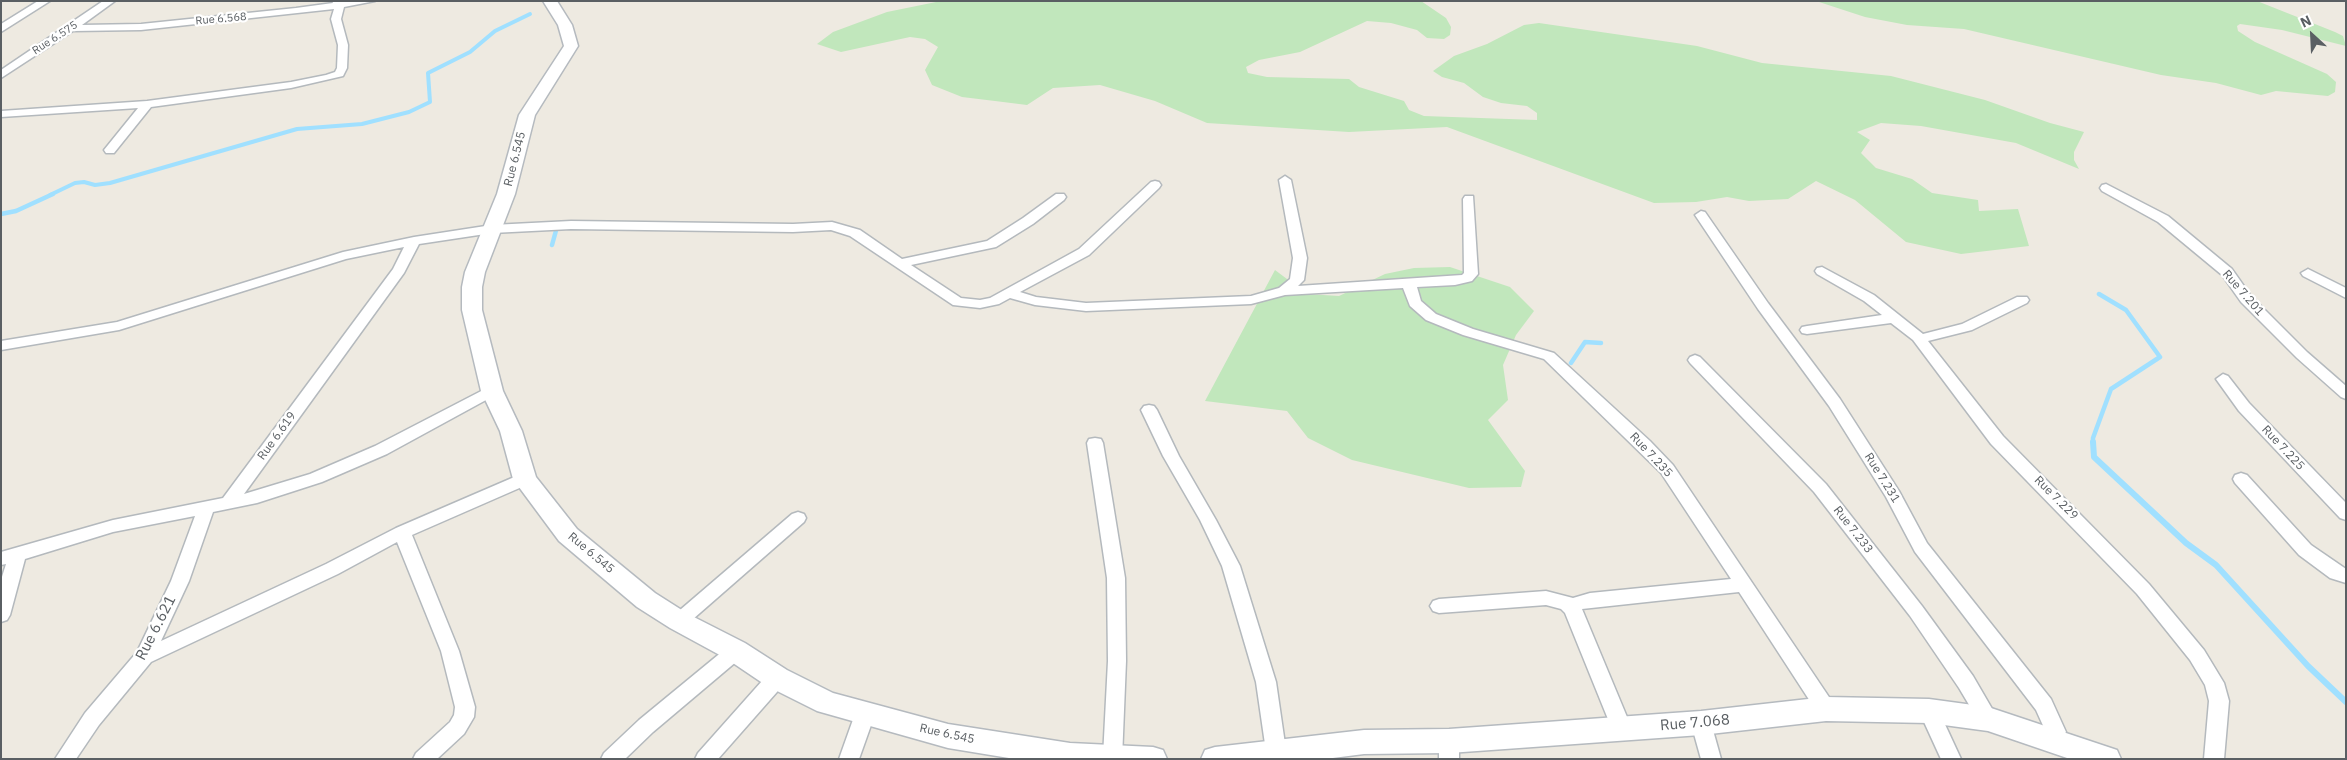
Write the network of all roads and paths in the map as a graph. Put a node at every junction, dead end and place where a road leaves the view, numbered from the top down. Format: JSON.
{"nodes":[{"id":1,"x":45,"y":1,"type":"edge"},
{"id":2,"x":110,"y":1,"type":"edge"},
{"id":3,"x":370,"y":1,"type":"edge"},
{"id":4,"x":550,"y":1,"type":"edge"},
{"id":5,"x":339,"y":4,"type":"edge"},
{"id":6,"x":70,"y":28,"type":"junction"},
{"id":7,"x":1,"y":29,"type":"edge"},
{"id":8,"x":1,"y":76,"type":"edge"},
{"id":9,"x":147,"y":104,"type":"junction"},
{"id":10,"x":1,"y":114,"type":"edge"},
{"id":11,"x":110,"y":150,"type":"dead end"},
{"id":12,"x":1285,"y":180,"type":"dead end"},
{"id":13,"x":1154,"y":185,"type":"dead end"},
{"id":14,"x":2106,"y":188,"type":"dead end"},
{"id":15,"x":1060,"y":197,"type":"dead end"},
{"id":16,"x":1469,"y":199,"type":"dead end"},
{"id":17,"x":1701,"y":215,"type":"dead end"},
{"id":18,"x":492,"y":229,"type":"junction"},
{"id":19,"x":414,"y":241,"type":"junction"},
{"id":20,"x":901,"y":263,"type":"junction"},
{"id":21,"x":1822,"y":271,"type":"dead end"},
{"id":22,"x":2308,"y":273,"type":"dead end"},
{"id":23,"x":1409,"y":284,"type":"junction"},
{"id":24,"x":1284,"y":291,"type":"junction"},
{"id":25,"x":1008,"y":293,"type":"junction"},
{"id":26,"x":2346,"y":294,"type":"edge"},
{"id":27,"x":2022,"y":300,"type":"dead end"},
{"id":28,"x":1895,"y":318,"type":"junction"},
{"id":29,"x":1808,"y":330,"type":"dead end"},
{"id":30,"x":1920,"y":339,"type":"junction"},
{"id":31,"x":1,"y":346,"type":"edge"},
{"id":32,"x":1695,"y":360,"type":"dead end"},
{"id":33,"x":2223,"y":379,"type":"dead end"},
{"id":34,"x":492,"y":391,"type":"junction"},
{"id":35,"x":2346,"y":394,"type":"edge"},
{"id":36,"x":1149,"y":410,"type":"dead end"},
{"id":37,"x":1096,"y":443,"type":"dead end"},
{"id":38,"x":525,"y":479,"type":"junction"},
{"id":39,"x":2241,"y":479,"type":"dead end"},
{"id":40,"x":228,"y":503,"type":"junction"},
{"id":41,"x":206,"y":508,"type":"junction"},
{"id":42,"x":2346,"y":514,"type":"edge"},
{"id":43,"x":798,"y":518,"type":"dead end"},
{"id":44,"x":402,"y":532,"type":"junction"},
{"id":45,"x":9,"y":557,"type":"edge"},
{"id":46,"x":2346,"y":576,"type":"edge"},
{"id":47,"x":1744,"y":584,"type":"junction"},
{"id":48,"x":1439,"y":606,"type":"dead end"},
{"id":49,"x":1570,"y":606,"type":"junction"},
{"id":50,"x":1,"y":616,"type":"edge"},
{"id":51,"x":679,"y":621,"type":"junction"},
{"id":52,"x":736,"y":652,"type":"junction"},
{"id":53,"x":144,"y":657,"type":"junction"},
{"id":54,"x":777,"y":678,"type":"junction"},
{"id":55,"x":1826,"y":708,"type":"junction"},
{"id":56,"x":1929,"y":711,"type":"junction"},
{"id":57,"x":866,"y":714,"type":"junction"},
{"id":58,"x":1988,"y":719,"type":"junction"},
{"id":59,"x":1701,"y":723,"type":"junction"},
{"id":60,"x":1622,"y":729,"type":"junction"},
{"id":61,"x":2048,"y":740,"type":"junction"},
{"id":62,"x":1449,"y":750,"type":"edge"},
{"id":63,"x":1265,"y":754,"type":"edge"},
{"id":64,"x":1100,"y":757,"type":"edge"},
{"id":65,"x":65,"y":759,"type":"edge"},
{"id":66,"x":423,"y":759,"type":"edge"},
{"id":67,"x":611,"y":759,"type":"edge"},
{"id":68,"x":705,"y":759,"type":"edge"},
{"id":69,"x":849,"y":759,"type":"edge"},
{"id":70,"x":1153,"y":759,"type":"edge"},
{"id":71,"x":1215,"y":759,"type":"edge"},
{"id":72,"x":1711,"y":759,"type":"edge"},
{"id":73,"x":1951,"y":759,"type":"edge"},
{"id":74,"x":2107,"y":759,"type":"edge"},
{"id":75,"x":2214,"y":759,"type":"edge"}],
"edges":[{"from":1,"to":7,"type":"street"},
{"from":2,"to":6,"type":"street","name":"Rue 6.575"},
{"from":3,"to":5,"type":"street","name":"Rue 6.568"},
{"from":4,"to":18,"type":"street","name":"Rue 6.545"},
{"from":5,"to":6,"type":"street","name":"Rue 6.568"},
{"from":5,"to":9,"type":"street"},
{"from":6,"to":8,"type":"street","name":"Rue 6.575"},
{"from":9,"to":10,"type":"street"},
{"from":9,"to":11,"type":"street"},
{"from":12,"to":24,"type":"street"},
{"from":13,"to":25,"type":"street"},
{"from":14,"to":35,"type":"street","name":"Rue 7.201"},
{"from":15,"to":20,"type":"street"},
{"from":16,"to":23,"type":"street"},
{"from":17,"to":61,"type":"street","name":"Rue 7.231"},
{"from":18,"to":19,"type":"street"},
{"from":18,"to":20,"type":"street"},
{"from":18,"to":34,"type":"street","name":"Rue 6.545"},
{"from":19,"to":31,"type":"street"},
{"from":19,"to":40,"type":"street","name":"Rue 6.619"},
{"from":20,"to":25,"type":"street"},
{"from":21,"to":28,"type":"street","name":"Rue 7.229"},
{"from":22,"to":26,"type":"street"},
{"from":23,"to":24,"type":"street"},
{"from":23,"to":47,"type":"street","name":"Rue 7.235"},
{"from":24,"to":25,"type":"street"},
{"from":27,"to":30,"type":"street"},
{"from":28,"to":29,"type":"street"},
{"from":28,"to":30,"type":"street","name":"Rue 7.229"},
{"from":30,"to":75,"type":"street","name":"Rue 7.229"},
{"from":32,"to":58,"type":"street","name":"Rue 7.233"},
{"from":33,"to":42,"type":"street","name":"Rue 7.225"},
{"from":34,"to":38,"type":"street","name":"Rue 6.545"},
{"from":34,"to":40,"type":"street"},
{"from":36,"to":63,"type":"street"},
{"from":37,"to":64,"type":"street"},
{"from":38,"to":44,"type":"street"},
{"from":38,"to":51,"type":"street","name":"Rue 6.545"},
{"from":39,"to":46,"type":"street"},
{"from":40,"to":41,"type":"street"},
{"from":41,"to":45,"type":"street"},
{"from":41,"to":53,"type":"street","name":"Rue 6.621"},
{"from":43,"to":51,"type":"street"},
{"from":44,"to":53,"type":"street"},
{"from":44,"to":66,"type":"street"},
{"from":45,"to":50,"type":"street"},
{"from":47,"to":49,"type":"street"},
{"from":47,"to":55,"type":"street","name":"Rue 7.235"},
{"from":48,"to":49,"type":"street"},
{"from":49,"to":60,"type":"street"},
{"from":51,"to":52,"type":"street","name":"Rue 6.545"},
{"from":52,"to":54,"type":"street","name":"Rue 6.545"},
{"from":52,"to":67,"type":"street"},
{"from":53,"to":65,"type":"street","name":"Rue 6.621"},
{"from":54,"to":57,"type":"street","name":"Rue 6.545"},
{"from":54,"to":68,"type":"street"},
{"from":55,"to":56,"type":"street","name":"Rue 7.068"},
{"from":55,"to":59,"type":"street","name":"Rue 7.068"},
{"from":56,"to":58,"type":"street","name":"Rue 7.068"},
{"from":56,"to":73,"type":"street"},
{"from":57,"to":64,"type":"street","name":"Rue 6.545"},
{"from":57,"to":69,"type":"street"},
{"from":58,"to":61,"type":"street","name":"Rue 7.068"},
{"from":59,"to":60,"type":"street","name":"Rue 7.068"},
{"from":59,"to":72,"type":"street"},
{"from":60,"to":62,"type":"street","name":"Rue 7.068"},
{"from":61,"to":74,"type":"street","name":"Rue 7.068"},
{"from":62,"to":63,"type":"street","name":"Rue 7.068"},
{"from":63,"to":71,"type":"street"},
{"from":64,"to":70,"type":"street","name":"Rue 6.545"}]}
